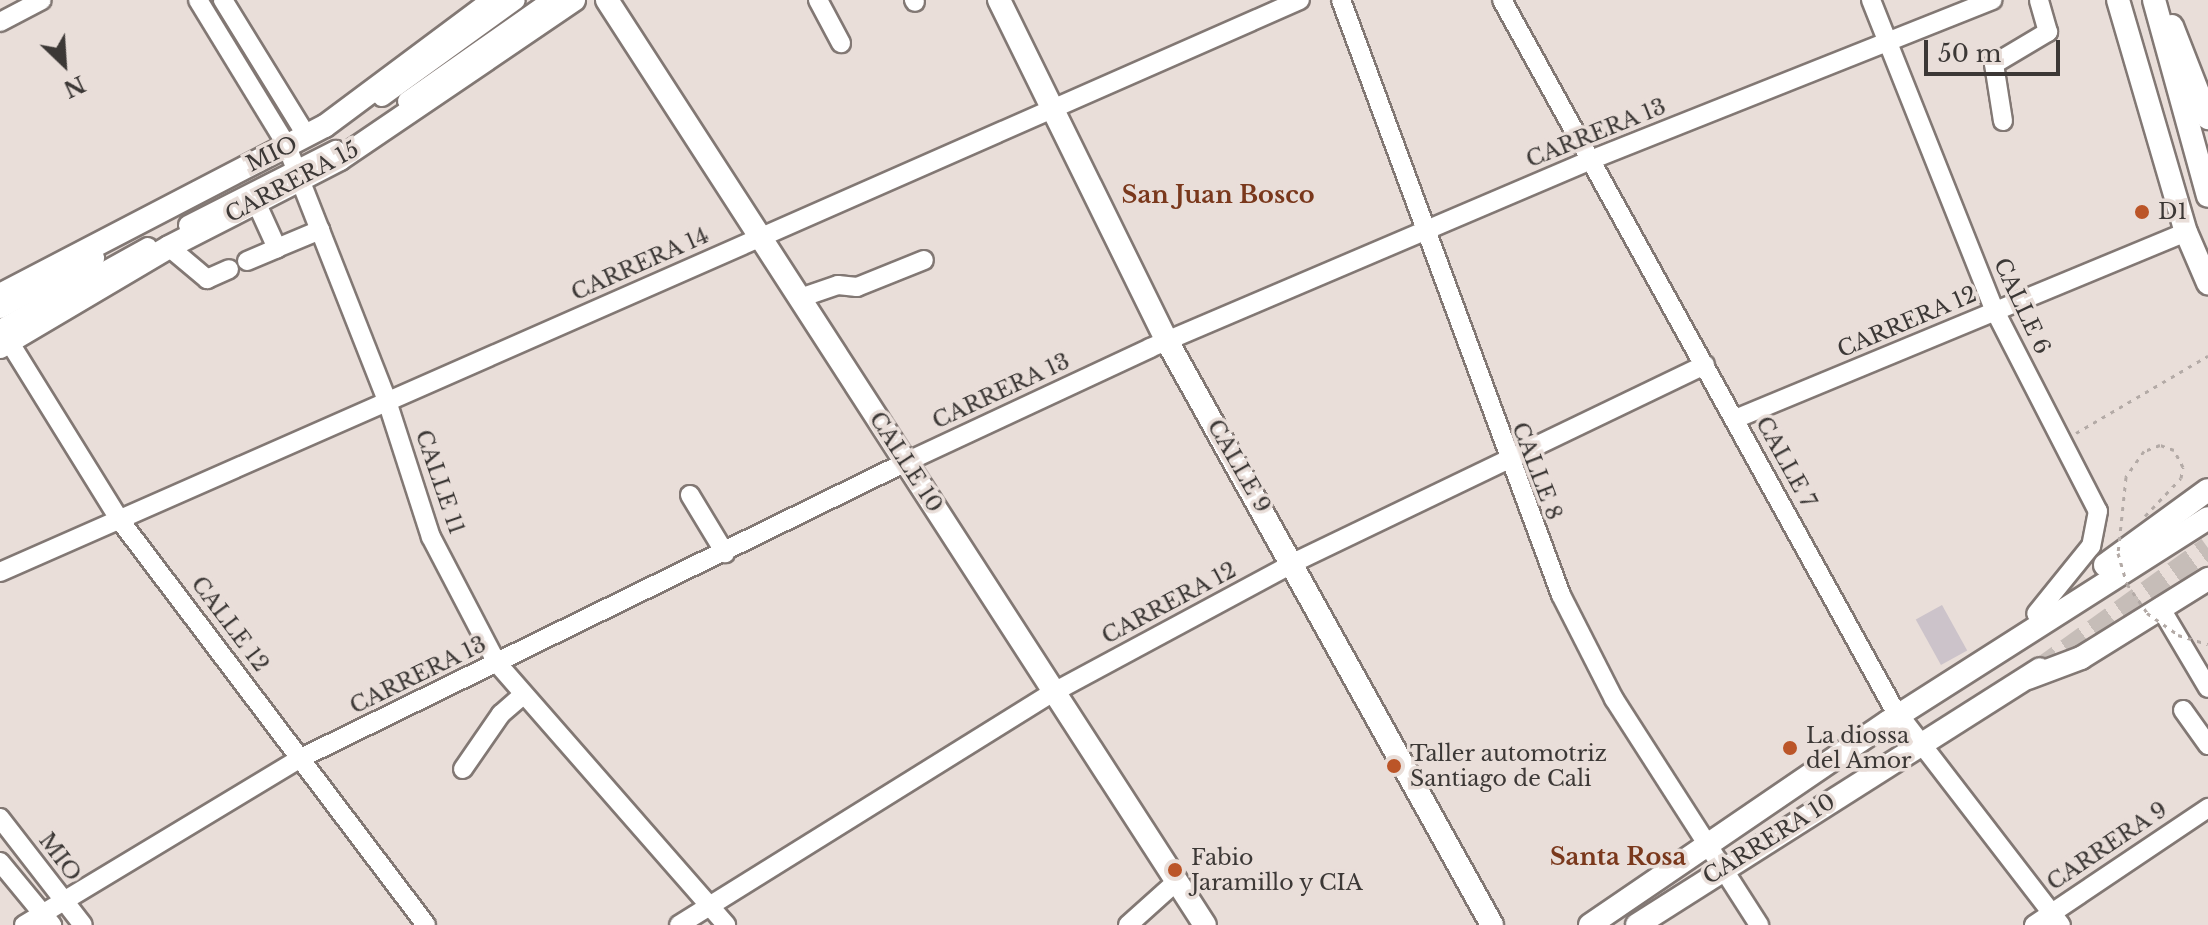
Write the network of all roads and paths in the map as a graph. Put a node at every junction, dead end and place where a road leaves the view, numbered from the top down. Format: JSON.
{"nodes":[{"id":1,"x":42,"y":0,"type":"edge"},
{"id":2,"x":198,"y":0,"type":"edge"},
{"id":3,"x":223,"y":0,"type":"edge"},
{"id":4,"x":494,"y":0,"type":"edge"},
{"id":5,"x":516,"y":0,"type":"edge"},
{"id":6,"x":551,"y":0,"type":"edge"},
{"id":7,"x":574,"y":0,"type":"edge"},
{"id":8,"x":607,"y":0,"type":"edge"},
{"id":9,"x":818,"y":0,"type":"edge"},
{"id":10,"x":999,"y":0,"type":"edge"},
{"id":11,"x":1300,"y":0,"type":"edge"},
{"id":12,"x":1341,"y":0,"type":"edge"},
{"id":13,"x":1502,"y":0,"type":"edge"},
{"id":14,"x":1871,"y":0,"type":"edge"},
{"id":15,"x":1993,"y":0,"type":"edge"},
{"id":16,"x":2039,"y":0,"type":"edge"},
{"id":17,"x":2118,"y":0,"type":"edge"},
{"id":18,"x":2154,"y":0,"type":"edge"},
{"id":19,"x":2161,"y":0,"type":"edge"},
{"id":20,"x":0,"y":22,"type":"edge"},
{"id":21,"x":1888,"y":41,"type":"junction"},
{"id":22,"x":841,"y":43,"type":"dead end"},
{"id":23,"x":1050,"y":110,"type":"junction"},
{"id":24,"x":2208,"y":118,"type":"edge"},
{"id":25,"x":2003,"y":121,"type":"dead end"},
{"id":26,"x":296,"y":155,"type":"junction"},
{"id":27,"x":1593,"y":159,"type":"junction"},
{"id":28,"x":2208,"y":196,"type":"edge"},
{"id":29,"x":256,"y":202,"type":"junction"},
{"id":30,"x":320,"y":230,"type":"junction"},
{"id":31,"x":1422,"y":232,"type":"junction"},
{"id":32,"x":2186,"y":232,"type":"junction"},
{"id":33,"x":761,"y":237,"type":"junction"},
{"id":34,"x":169,"y":247,"type":"junction"},
{"id":35,"x":277,"y":248,"type":"junction"},
{"id":36,"x":924,"y":260,"type":"dead end"},
{"id":37,"x":247,"y":261,"type":"dead end"},
{"id":38,"x":229,"y":269,"type":"dead end"},
{"id":39,"x":2208,"y":283,"type":"edge"},
{"id":40,"x":0,"y":295,"type":"edge"},
{"id":41,"x":800,"y":298,"type":"junction"},
{"id":42,"x":0,"y":309,"type":"edge"},
{"id":43,"x":1995,"y":311,"type":"junction"},
{"id":44,"x":3,"y":340,"type":"edge"},
{"id":45,"x":1167,"y":341,"type":"junction"},
{"id":46,"x":2208,"y":356,"type":"edge"},
{"id":47,"x":1705,"y":365,"type":"junction"},
{"id":48,"x":387,"y":401,"type":"junction"},
{"id":49,"x":1735,"y":419,"type":"junction"},
{"id":50,"x":2061,"y":442,"type":"junction"},
{"id":51,"x":1507,"y":461,"type":"junction"},
{"id":52,"x":906,"y":462,"type":"junction"},
{"id":53,"x":2208,"y":490,"type":"edge"},
{"id":54,"x":690,"y":495,"type":"dead end"},
{"id":55,"x":2145,"y":516,"type":"dead end"},
{"id":56,"x":2208,"y":518,"type":"edge"},
{"id":57,"x":119,"y":519,"type":"junction"},
{"id":58,"x":725,"y":553,"type":"junction"},
{"id":59,"x":1295,"y":562,"type":"junction"},
{"id":60,"x":0,"y":572,"type":"edge"},
{"id":61,"x":2208,"y":579,"type":"edge"},
{"id":62,"x":2160,"y":607,"type":"junction"},
{"id":63,"x":2036,"y":614,"type":"junction"},
{"id":64,"x":2208,"y":644,"type":"edge"},
{"id":65,"x":2009,"y":647,"type":"junction"},
{"id":66,"x":497,"y":663,"type":"junction"},
{"id":67,"x":2208,"y":688,"type":"edge"},
{"id":68,"x":1054,"y":692,"type":"junction"},
{"id":69,"x":522,"y":696,"type":"junction"},
{"id":70,"x":2183,"y":710,"type":"dead end"},
{"id":71,"x":1899,"y":715,"type":"junction"},
{"id":72,"x":1918,"y":745,"type":"junction"},
{"id":73,"x":2208,"y":745,"type":"edge"},
{"id":74,"x":301,"y":758,"type":"junction"},
{"id":75,"x":463,"y":769,"type":"dead end"},
{"id":76,"x":2208,"y":808,"type":"edge"},
{"id":77,"x":0,"y":818,"type":"edge"},
{"id":78,"x":1704,"y":847,"type":"junction"},
{"id":79,"x":0,"y":862,"type":"edge"},
{"id":80,"x":1720,"y":869,"type":"junction"},
{"id":81,"x":1177,"y":881,"type":"junction"},
{"id":82,"x":64,"y":902,"type":"junction"},
{"id":83,"x":711,"y":906,"type":"junction"},
{"id":84,"x":2056,"y":919,"type":"edge"},
{"id":85,"x":47,"y":920,"type":"edge"},
{"id":86,"x":24,"y":925,"type":"edge"},
{"id":87,"x":83,"y":925,"type":"edge"},
{"id":88,"x":426,"y":925,"type":"edge"},
{"id":89,"x":679,"y":925,"type":"edge"},
{"id":90,"x":726,"y":925,"type":"edge"},
{"id":91,"x":1128,"y":925,"type":"edge"},
{"id":92,"x":1205,"y":925,"type":"edge"},
{"id":93,"x":1492,"y":925,"type":"edge"},
{"id":94,"x":1590,"y":925,"type":"edge"},
{"id":95,"x":1637,"y":925,"type":"edge"},
{"id":96,"x":1759,"y":925,"type":"edge"},
{"id":97,"x":2034,"y":925,"type":"edge"}],
"edges":[{"from":1,"to":20,"type":"street"},
{"from":2,"to":26,"type":"street","name":"CALLE 11"},
{"from":3,"to":26,"type":"street","name":"CALLE 11"},
{"from":4,"to":26,"type":"main road","name":"CARRERA 15"},
{"from":5,"to":26,"type":"street","name":"MIO"},
{"from":6,"to":26,"type":"street","name":"MIO"},
{"from":7,"to":26,"type":"main road","name":"CARRERA 15"},
{"from":8,"to":33,"type":"main road","name":"CALLE 10"},
{"from":9,"to":22,"type":"street"},
{"from":10,"to":23,"type":"main road","name":"CALLE 9"},
{"from":11,"to":23,"type":"street","name":"CARRERA 14"},
{"from":12,"to":31,"type":"street","name":"CALLE 8"},
{"from":13,"to":27,"type":"street","name":"CALLE 7"},
{"from":14,"to":21,"type":"street","name":"CALLE 6"},
{"from":15,"to":21,"type":"street","name":"CARRERA 13"},
{"from":16,"to":25,"type":"street"},
{"from":17,"to":32,"type":"main road"},
{"from":18,"to":28,"type":"main road"},
{"from":19,"to":24,"type":"main road"},
{"from":21,"to":27,"type":"street","name":"CARRERA 13"},
{"from":21,"to":43,"type":"street","name":"CALLE 6"},
{"from":23,"to":33,"type":"street","name":"CARRERA 14"},
{"from":23,"to":45,"type":"main road","name":"CALLE 9"},
{"from":26,"to":29,"type":"main road","name":"CARRERA 15"},
{"from":26,"to":30,"type":"street","name":"CALLE 11"},
{"from":26,"to":40,"type":"main road","name":"CARRERA 15"},
{"from":26,"to":42,"type":"street","name":"MIO"},
{"from":26,"to":44,"type":"street","name":"MIO"},
{"from":27,"to":31,"type":"street","name":"CARRERA 13"},
{"from":27,"to":47,"type":"street","name":"CALLE 7"},
{"from":29,"to":34,"type":"main road","name":"CARRERA 15"},
{"from":29,"to":35,"type":"street"},
{"from":30,"to":35,"type":"street"},
{"from":30,"to":48,"type":"street","name":"CALLE 11"},
{"from":31,"to":45,"type":"street","name":"CARRERA 13"},
{"from":31,"to":51,"type":"street","name":"CALLE 8"},
{"from":32,"to":39,"type":"main road"},
{"from":32,"to":43,"type":"street","name":"CARRERA 12"},
{"from":33,"to":41,"type":"main road","name":"CALLE 10"},
{"from":33,"to":48,"type":"street","name":"CARRERA 14"},
{"from":34,"to":38,"type":"street"},
{"from":34,"to":44,"type":"main road","name":"CARRERA 15"},
{"from":35,"to":37,"type":"street"},
{"from":36,"to":41,"type":"street"},
{"from":41,"to":52,"type":"main road","name":"CALLE 10"},
{"from":43,"to":49,"type":"street","name":"CARRERA 12"},
{"from":43,"to":50,"type":"street","name":"CALLE 6"},
{"from":44,"to":57,"type":"street","name":"CALLE 12"},
{"from":45,"to":52,"type":"street","name":"CARRERA 13"},
{"from":45,"to":59,"type":"main road","name":"CALLE 9"},
{"from":46,"to":50,"type":"path"},
{"from":47,"to":49,"type":"street","name":"CALLE 7"},
{"from":47,"to":51,"type":"street","name":"CARRERA 12"},
{"from":48,"to":57,"type":"street","name":"CARRERA 14"},
{"from":48,"to":66,"type":"street","name":"CALLE 11"},
{"from":49,"to":71,"type":"street","name":"CALLE 7"},
{"from":50,"to":63,"type":"street","name":"CALLE 6"},
{"from":51,"to":59,"type":"street","name":"CARRERA 12"},
{"from":51,"to":78,"type":"street","name":"CALLE 8"},
{"from":52,"to":58,"type":"street","name":"CARRERA 13"},
{"from":52,"to":68,"type":"main road","name":"CALLE 10"},
{"from":53,"to":63,"type":"main road"},
{"from":54,"to":58,"type":"street"},
{"from":55,"to":64,"type":"path","bridge":true},
{"from":56,"to":65,"type":"main road","name":"CARRERA 10"},
{"from":57,"to":60,"type":"street","name":"CARRERA 14"},
{"from":57,"to":74,"type":"street","name":"CALLE 12"},
{"from":58,"to":66,"type":"street","name":"CARRERA 13"},
{"from":59,"to":68,"type":"street","name":"CARRERA 12"},
{"from":59,"to":93,"type":"main road","name":"CALLE 9"},
{"from":61,"to":62,"type":"main road","name":"CARRERA 10"},
{"from":62,"to":67,"type":"street"},
{"from":62,"to":72,"type":"main road","name":"CARRERA 10"},
{"from":63,"to":65,"type":"main road"},
{"from":65,"to":71,"type":"main road","name":"CARRERA 10"},
{"from":66,"to":69,"type":"street","name":"CALLE 11"},
{"from":66,"to":74,"type":"street","name":"CARRERA 13"},
{"from":68,"to":81,"type":"main road","name":"CALLE 10"},
{"from":68,"to":83,"type":"street","name":"CARRERA 12"},
{"from":69,"to":75,"type":"street"},
{"from":69,"to":83,"type":"street","name":"CALLE 11"},
{"from":70,"to":73,"type":"street"},
{"from":71,"to":72,"type":"street","name":"CALLE 7"},
{"from":71,"to":78,"type":"main road","name":"CARRERA 10"},
{"from":72,"to":80,"type":"main road","name":"CARRERA 10"},
{"from":72,"to":84,"type":"street","name":"CALLE 7"},
{"from":74,"to":82,"type":"street","name":"CARRERA 13"},
{"from":74,"to":88,"type":"street","name":"CALLE 12"},
{"from":76,"to":84,"type":"street","name":"CARRERA 9"},
{"from":77,"to":82,"type":"street","name":"MIO"},
{"from":78,"to":80,"type":"street","name":"CALLE 8"},
{"from":78,"to":94,"type":"main road","name":"CARRERA 10"},
{"from":79,"to":85,"type":"street"},
{"from":80,"to":95,"type":"main road","name":"CARRERA 10"},
{"from":80,"to":96,"type":"street","name":"CALLE 8"},
{"from":81,"to":91,"type":"street"},
{"from":81,"to":92,"type":"main road","name":"CALLE 10"},
{"from":82,"to":85,"type":"street","name":"CARRERA 13"},
{"from":82,"to":87,"type":"street","name":"MIO"},
{"from":83,"to":89,"type":"street","name":"CARRERA 12"},
{"from":83,"to":90,"type":"street","name":"CALLE 11"},
{"from":84,"to":97,"type":"street","name":"CARRERA 9"},
{"from":85,"to":86,"type":"street","name":"CARRERA 13"}]}
